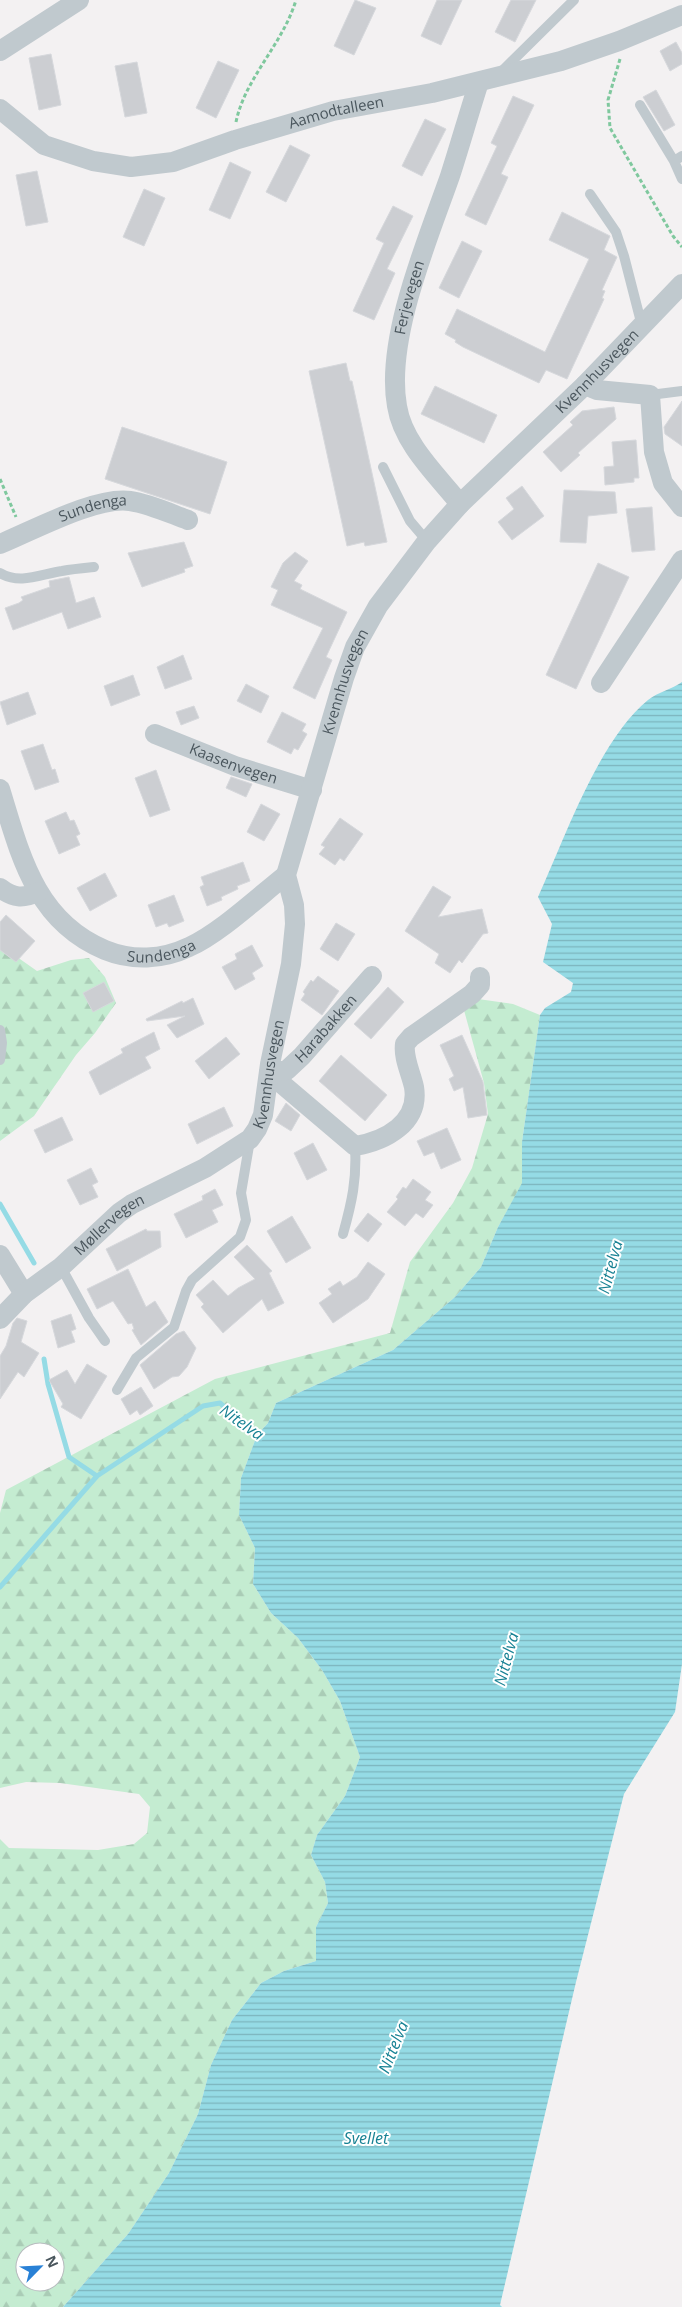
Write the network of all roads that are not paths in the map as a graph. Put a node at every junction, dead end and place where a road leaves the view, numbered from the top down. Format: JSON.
{"nodes":[{"id":1,"x":79,"y":0,"type":"edge"},
{"id":2,"x":574,"y":0,"type":"edge"},
{"id":3,"x":682,"y":14,"type":"edge"},
{"id":4,"x":0,"y":51,"type":"edge"},
{"id":5,"x":487,"y":80,"type":"junction"},
{"id":6,"x":640,"y":105,"type":"dead end"},
{"id":7,"x":0,"y":109,"type":"edge"},
{"id":8,"x":678,"y":158,"type":"edge"},
{"id":9,"x":682,"y":179,"type":"edge"},
{"id":10,"x":590,"y":194,"type":"dead end"},
{"id":11,"x":682,"y":284,"type":"edge"},
{"id":12,"x":642,"y":326,"type":"junction"},
{"id":13,"x":585,"y":385,"type":"junction"},
{"id":14,"x":682,"y":391,"type":"edge"},
{"id":15,"x":650,"y":395,"type":"junction"},
{"id":16,"x":383,"y":467,"type":"dead end"},
{"id":17,"x":460,"y":504,"type":"junction"},
{"id":18,"x":682,"y":507,"type":"edge"},
{"id":19,"x":188,"y":520,"type":"dead end"},
{"id":20,"x":427,"y":541,"type":"junction"},
{"id":21,"x":0,"y":544,"type":"edge"},
{"id":22,"x":682,"y":560,"type":"edge"},
{"id":23,"x":94,"y":567,"type":"dead end"},
{"id":24,"x":0,"y":573,"type":"edge"},
{"id":25,"x":601,"y":684,"type":"dead end"},
{"id":26,"x":155,"y":734,"type":"dead end"},
{"id":27,"x":0,"y":789,"type":"edge"},
{"id":28,"x":312,"y":790,"type":"junction"},
{"id":29,"x":286,"y":875,"type":"junction"},
{"id":30,"x":0,"y":888,"type":"edge"},
{"id":31,"x":38,"y":892,"type":"junction"},
{"id":32,"x":372,"y":976,"type":"dead end"},
{"id":33,"x":480,"y":977,"type":"dead end"},
{"id":34,"x":0,"y":1030,"type":"edge"},
{"id":35,"x":0,"y":1060,"type":"edge"},
{"id":36,"x":269,"y":1073,"type":"junction"},
{"id":37,"x":250,"y":1140,"type":"junction"},
{"id":38,"x":355,"y":1146,"type":"junction"},
{"id":39,"x":205,"y":1168,"type":"joint"},
{"id":40,"x":343,"y":1234,"type":"dead end"},
{"id":41,"x":0,"y":1255,"type":"edge"},
{"id":42,"x":61,"y":1267,"type":"junction"},
{"id":43,"x":24,"y":1294,"type":"junction"},
{"id":44,"x":0,"y":1319,"type":"edge"},
{"id":45,"x":105,"y":1341,"type":"dead end"},
{"id":46,"x":118,"y":1390,"type":"dead end"}],
"edges":[{"from":1,"to":4,"type":"street"},
{"from":2,"to":5,"type":"lane"},
{"from":3,"to":5,"type":"street","name":"Aamodtalleen"},
{"from":5,"to":7,"type":"street","name":"Aamodtalleen"},
{"from":5,"to":17,"type":"street","name":"Ferjevegen"},
{"from":6,"to":8,"type":"lane"},
{"from":8,"to":9,"type":"lane"},
{"from":10,"to":12,"type":"lane"},
{"from":11,"to":12,"type":"street","name":"Kvennhusvegen"},
{"from":12,"to":13,"type":"street","name":"Kvennhusvegen"},
{"from":13,"to":15,"type":"street"},
{"from":13,"to":17,"type":"street","name":"Kvennhusvegen"},
{"from":14,"to":15,"type":"lane"},
{"from":15,"to":18,"type":"street"},
{"from":16,"to":20,"type":"lane"},
{"from":17,"to":20,"type":"street","name":"Kvennhusvegen"},
{"from":19,"to":21,"type":"street","name":"Sundenga"},
{"from":20,"to":28,"type":"street","name":"Kvennhusvegen"},
{"from":22,"to":25,"type":"street"},
{"from":23,"to":24,"type":"lane"},
{"from":26,"to":28,"type":"street","name":"Kaasenvegen"},
{"from":27,"to":31,"type":"street","name":"Sundenga"},
{"from":28,"to":29,"type":"street","name":"Kvennhusvegen"},
{"from":29,"to":31,"type":"street","name":"Sundenga"},
{"from":29,"to":36,"type":"street","name":"Kvennhusvegen"},
{"from":30,"to":31,"type":"street"},
{"from":32,"to":36,"type":"street","name":"Harabakken"},
{"from":33,"to":38,"type":"street"},
{"from":34,"to":35,"type":"lane"},
{"from":36,"to":37,"type":"street","name":"Kvennhusvegen"},
{"from":36,"to":38,"type":"street"},
{"from":37,"to":39,"type":"street","name":"Kvennhusvegen"},
{"from":37,"to":46,"type":"lane"},
{"from":38,"to":40,"type":"lane"},
{"from":39,"to":42,"type":"street","name":"Møllervegen"},
{"from":41,"to":43,"type":"street"},
{"from":42,"to":43,"type":"street","name":"Møllervegen"},
{"from":42,"to":45,"type":"lane"},
{"from":43,"to":44,"type":"street","name":"Møllervegen"}]}
